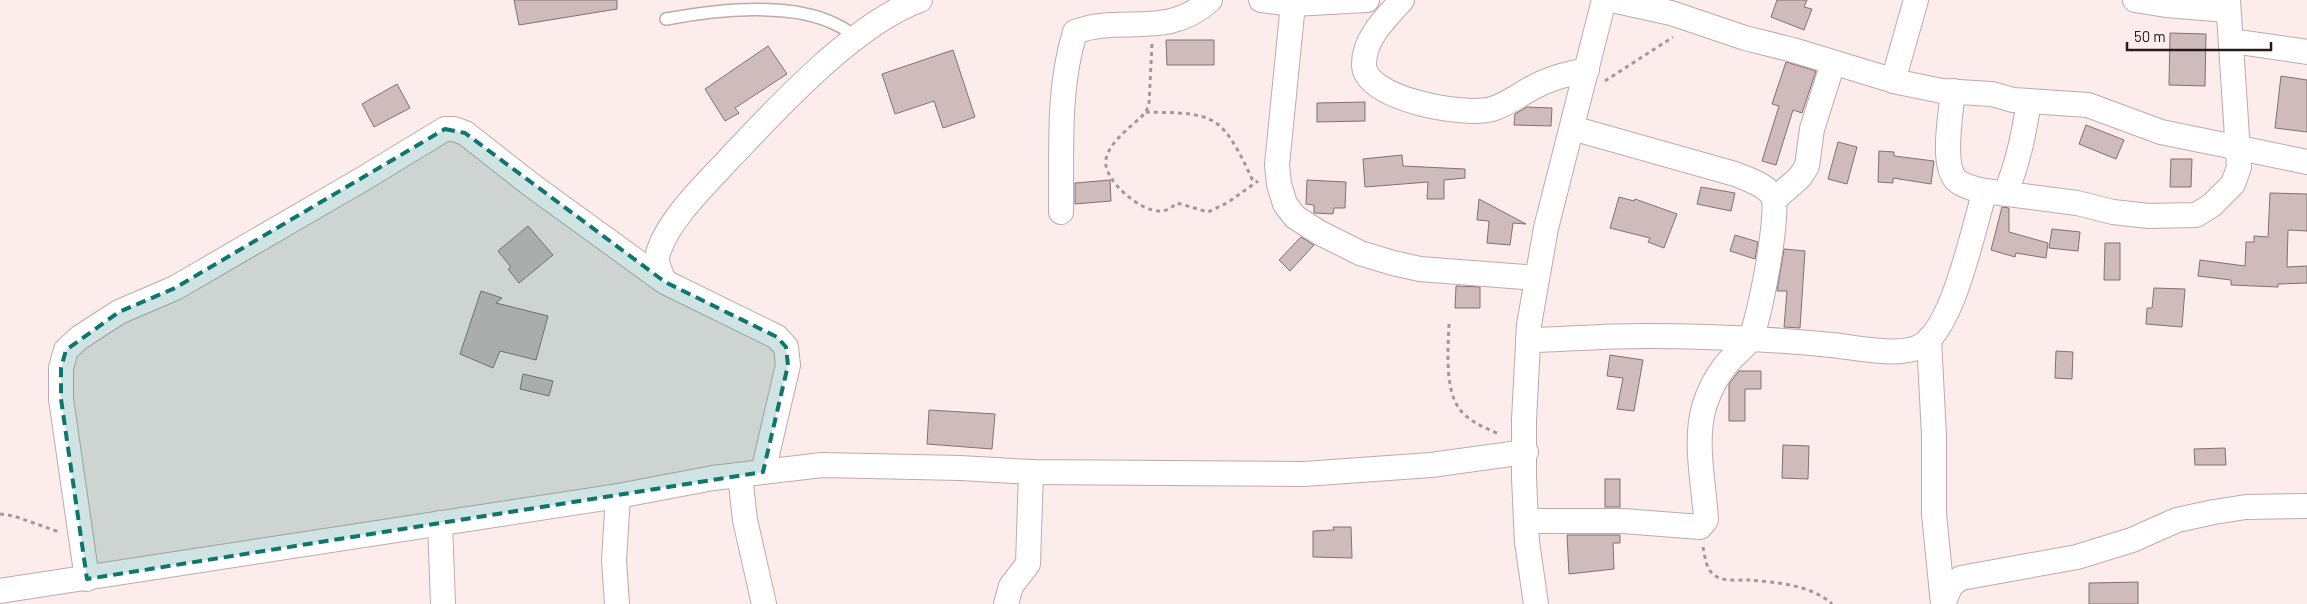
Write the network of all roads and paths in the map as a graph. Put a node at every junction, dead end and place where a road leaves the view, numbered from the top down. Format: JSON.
{"nodes":[{"id":1,"x":920,"y":0,"type":"edge"},
{"id":2,"x":1210,"y":0,"type":"edge"},
{"id":3,"x":1260,"y":0,"type":"edge"},
{"id":4,"x":1367,"y":0,"type":"edge"},
{"id":5,"x":1402,"y":0,"type":"edge"},
{"id":6,"x":1604,"y":0,"type":"edge"},
{"id":7,"x":1612,"y":0,"type":"edge"},
{"id":8,"x":1916,"y":0,"type":"edge"},
{"id":9,"x":2135,"y":0,"type":"edge"},
{"id":10,"x":1293,"y":4,"type":"junction"},
{"id":11,"x":2228,"y":5,"type":"edge"},
{"id":12,"x":666,"y":19,"type":"dead end"},
{"id":13,"x":1696,"y":22,"type":"junction"},
{"id":14,"x":1154,"y":24,"type":"junction"},
{"id":15,"x":856,"y":38,"type":"junction"},
{"id":16,"x":2232,"y":41,"type":"junction"},
{"id":17,"x":2307,"y":52,"type":"edge"},
{"id":18,"x":1833,"y":63,"type":"junction"},
{"id":19,"x":1587,"y":70,"type":"junction"},
{"id":20,"x":1893,"y":81,"type":"junction"},
{"id":21,"x":1953,"y":92,"type":"junction"},
{"id":22,"x":1579,"y":100,"type":"junction"},
{"id":23,"x":2029,"y":101,"type":"junction"},
{"id":24,"x":1146,"y":112,"type":"junction"},
{"id":25,"x":1572,"y":128,"type":"junction"},
{"id":26,"x":2240,"y":148,"type":"junction"},
{"id":27,"x":2307,"y":162,"type":"edge"},
{"id":28,"x":1277,"y":168,"type":"junction"},
{"id":29,"x":1254,"y":184,"type":"junction"},
{"id":30,"x":1995,"y":192,"type":"junction"},
{"id":31,"x":1774,"y":200,"type":"junction"},
{"id":32,"x":1061,"y":212,"type":"dead end"},
{"id":33,"x":1537,"y":278,"type":"junction"},
{"id":34,"x":665,"y":282,"type":"junction"},
{"id":35,"x":1449,"y":324,"type":"dead end"},
{"id":36,"x":1750,"y":339,"type":"junction"},
{"id":37,"x":1929,"y":339,"type":"junction"},
{"id":38,"x":1528,"y":340,"type":"junction"},
{"id":39,"x":1525,"y":447,"type":"junction"},
{"id":40,"x":763,"y":472,"type":"junction"},
{"id":41,"x":1031,"y":472,"type":"junction"},
{"id":42,"x":740,"y":475,"type":"junction"},
{"id":43,"x":618,"y":496,"type":"junction"},
{"id":44,"x":2307,"y":506,"type":"edge"},
{"id":45,"x":0,"y":514,"type":"edge"},
{"id":46,"x":1526,"y":521,"type":"junction"},
{"id":47,"x":440,"y":523,"type":"junction"},
{"id":48,"x":1700,"y":527,"type":"junction"},
{"id":49,"x":82,"y":537,"type":"junction"},
{"id":50,"x":87,"y":579,"type":"junction"},
{"id":51,"x":0,"y":592,"type":"edge"},
{"id":52,"x":443,"y":604,"type":"edge"},
{"id":53,"x":617,"y":604,"type":"edge"},
{"id":54,"x":764,"y":604,"type":"edge"},
{"id":55,"x":1006,"y":604,"type":"edge"},
{"id":56,"x":1536,"y":604,"type":"edge"},
{"id":57,"x":1832,"y":604,"type":"edge"},
{"id":58,"x":1943,"y":604,"type":"edge"}],
"edges":[{"from":1,"to":15,"type":"street"},
{"from":2,"to":14,"type":"street"},
{"from":3,"to":10,"type":"street"},
{"from":4,"to":10,"type":"street"},
{"from":5,"to":19,"type":"street"},
{"from":6,"to":19,"type":"street"},
{"from":7,"to":13,"type":"street"},
{"from":8,"to":20,"type":"street"},
{"from":9,"to":11,"type":"street"},
{"from":10,"to":28,"type":"street"},
{"from":11,"to":16,"type":"street"},
{"from":12,"to":15,"type":"lane"},
{"from":13,"to":18,"type":"street"},
{"from":13,"to":22,"type":"path"},
{"from":14,"to":24,"type":"path"},
{"from":14,"to":32,"type":"street"},
{"from":15,"to":34,"type":"street"},
{"from":16,"to":17,"type":"street"},
{"from":16,"to":26,"type":"street"},
{"from":18,"to":20,"type":"street"},
{"from":18,"to":31,"type":"street"},
{"from":19,"to":22,"type":"street"},
{"from":20,"to":21,"type":"street"},
{"from":21,"to":23,"type":"street"},
{"from":21,"to":30,"type":"street"},
{"from":22,"to":25,"type":"street"},
{"from":23,"to":26,"type":"street"},
{"from":23,"to":30,"type":"street"},
{"from":24,"to":29,"type":"path"},
{"from":24,"to":29,"type":"path"},
{"from":25,"to":31,"type":"street"},
{"from":25,"to":33,"type":"street"},
{"from":26,"to":27,"type":"street"},
{"from":26,"to":30,"type":"street"},
{"from":28,"to":29,"type":"path"},
{"from":28,"to":33,"type":"street"},
{"from":30,"to":37,"type":"street"},
{"from":31,"to":36,"type":"street"},
{"from":33,"to":38,"type":"street"},
{"from":34,"to":40,"type":"street"},
{"from":34,"to":49,"type":"street"},
{"from":35,"to":39,"type":"path"},
{"from":36,"to":37,"type":"street"},
{"from":36,"to":38,"type":"street"},
{"from":36,"to":48,"type":"street"},
{"from":37,"to":58,"type":"street"},
{"from":38,"to":39,"type":"street"},
{"from":39,"to":41,"type":"street"},
{"from":39,"to":46,"type":"street"},
{"from":40,"to":41,"type":"street"},
{"from":40,"to":42,"type":"street"},
{"from":41,"to":55,"type":"street"},
{"from":42,"to":43,"type":"street"},
{"from":42,"to":54,"type":"street"},
{"from":43,"to":47,"type":"street"},
{"from":43,"to":53,"type":"street"},
{"from":44,"to":58,"type":"street"},
{"from":45,"to":49,"type":"path"},
{"from":46,"to":48,"type":"street"},
{"from":46,"to":56,"type":"street"},
{"from":47,"to":50,"type":"street"},
{"from":47,"to":52,"type":"street"},
{"from":48,"to":57,"type":"path"},
{"from":49,"to":50,"type":"street"},
{"from":50,"to":51,"type":"street"}]}
